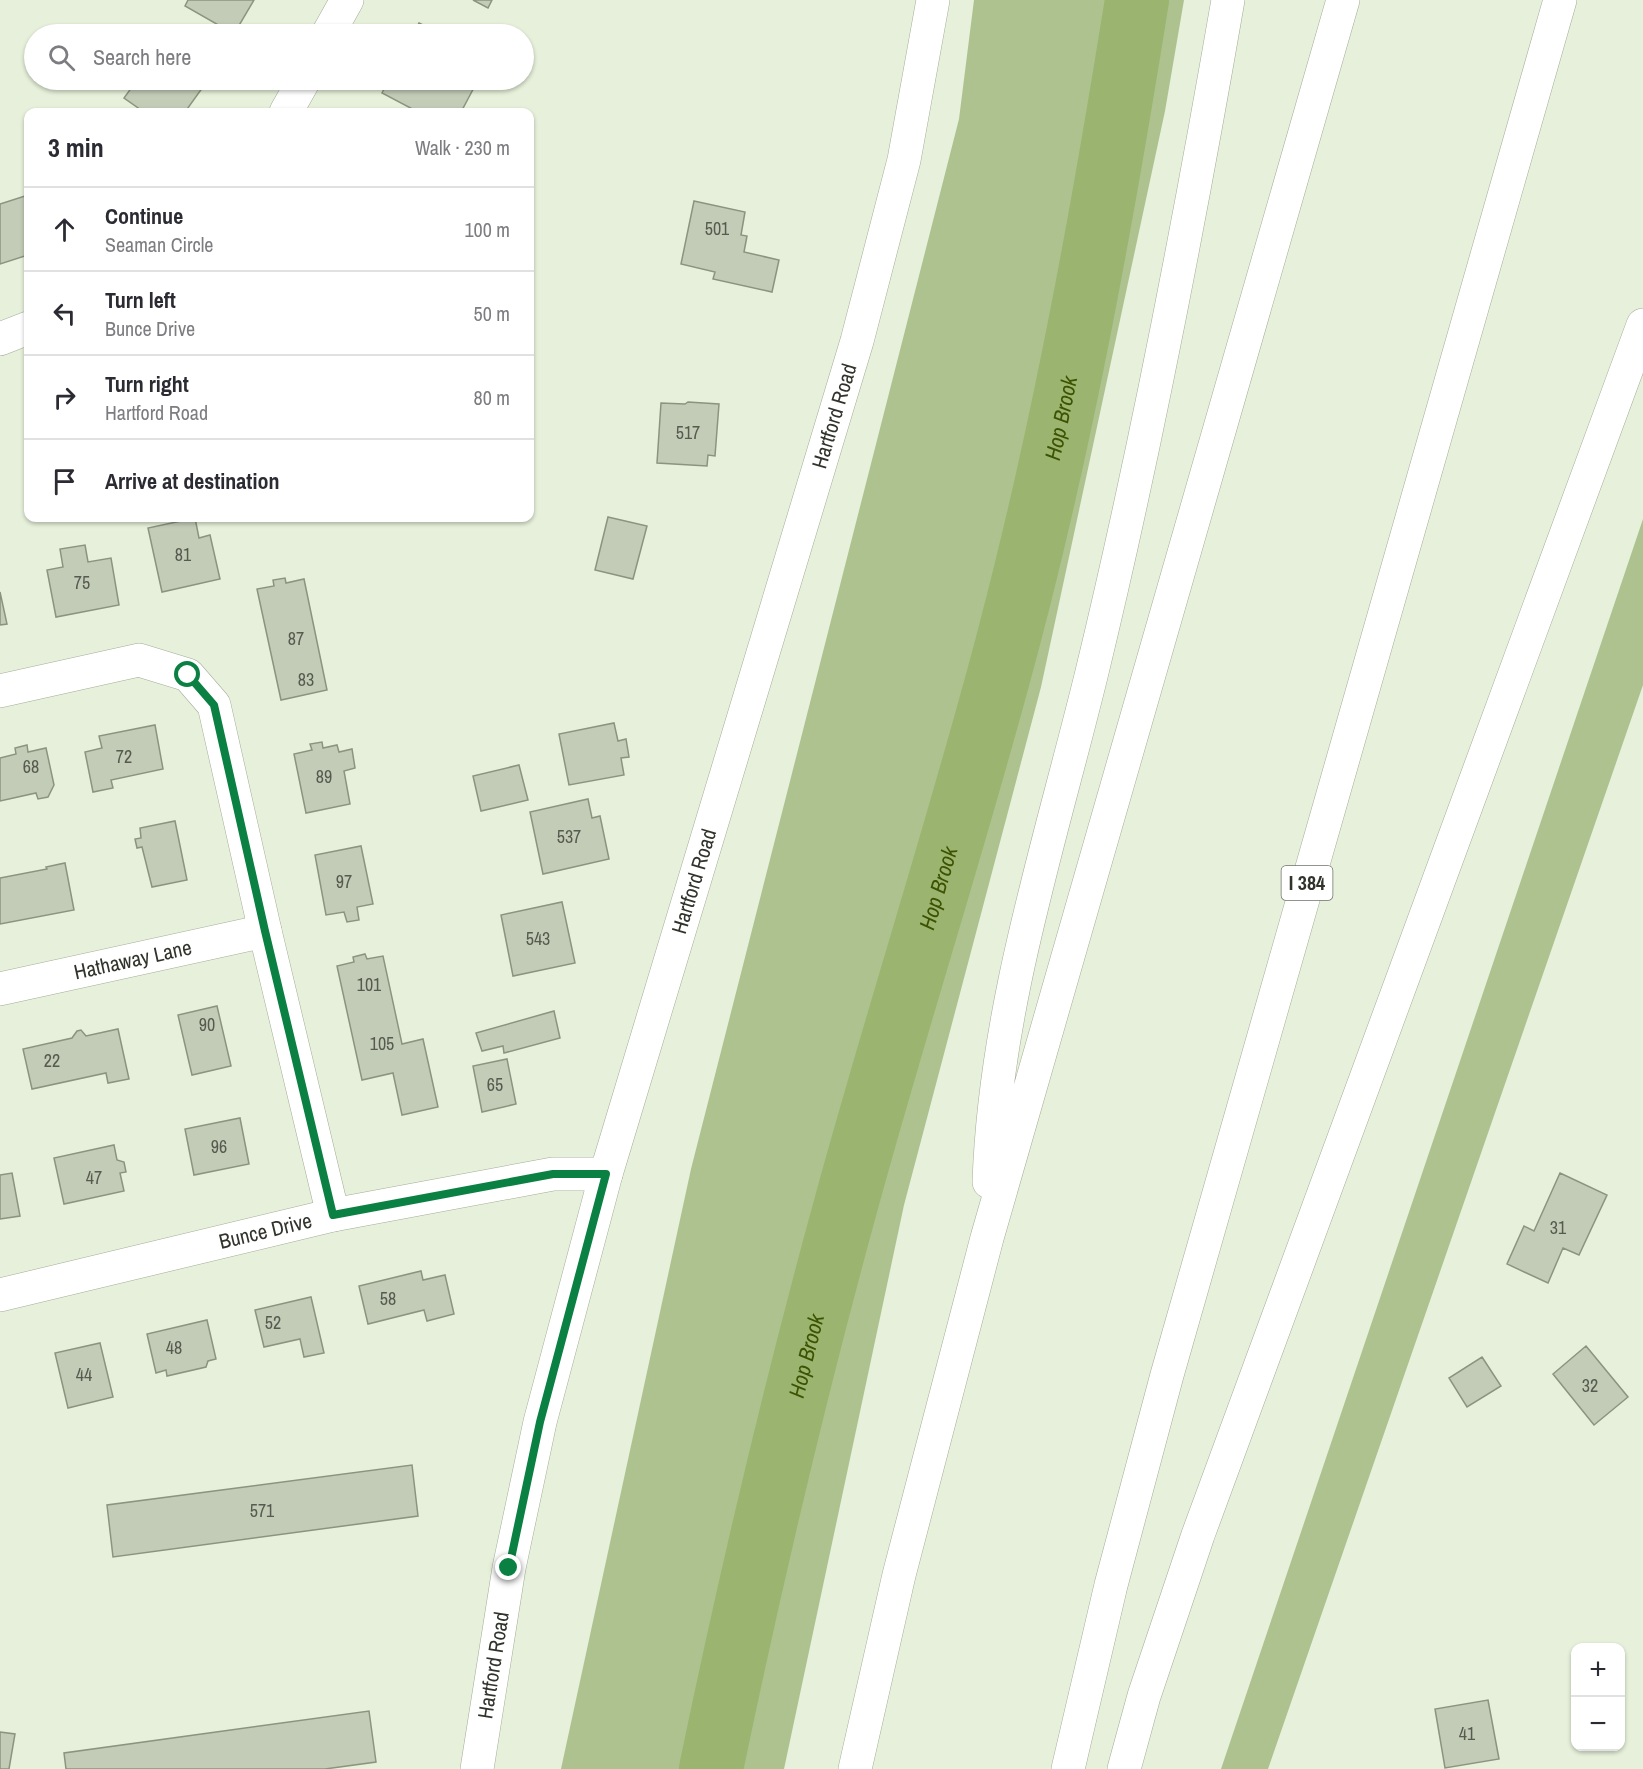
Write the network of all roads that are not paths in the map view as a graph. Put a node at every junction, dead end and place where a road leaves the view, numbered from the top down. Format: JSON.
{"nodes":[{"id":1,"x":347,"y":0,"type":"edge"},
{"id":2,"x":933,"y":0,"type":"edge"},
{"id":3,"x":1228,"y":0,"type":"edge"},
{"id":4,"x":1343,"y":0,"type":"edge"},
{"id":5,"x":1560,"y":0,"type":"edge"},
{"id":6,"x":334,"y":24,"type":"edge"},
{"id":7,"x":298,"y":90,"type":"edge"},
{"id":8,"x":288,"y":108,"type":"edge"},
{"id":9,"x":1643,"y":325,"type":"edge"},
{"id":10,"x":24,"y":330,"type":"edge"},
{"id":11,"x":0,"y":339,"type":"edge"},
{"id":12,"x":0,"y":691,"type":"edge"},
{"id":13,"x":265,"y":931,"type":"junction"},
{"id":14,"x":0,"y":989,"type":"edge"},
{"id":15,"x":606,"y":1174,"type":"junction"},
{"id":16,"x":333,"y":1215,"type":"junction"},
{"id":17,"x":987,"y":1238,"type":"junction"},
{"id":18,"x":0,"y":1295,"type":"edge"},
{"id":19,"x":477,"y":1769,"type":"edge"},
{"id":20,"x":855,"y":1769,"type":"edge"},
{"id":21,"x":1068,"y":1769,"type":"edge"},
{"id":22,"x":1124,"y":1769,"type":"edge"}],
"edges":[{"from":1,"to":6,"type":"main road"},
{"from":2,"to":15,"type":"main road","name":"Hartford Road"},
{"from":3,"to":17,"type":"main road"},
{"from":4,"to":17,"type":"main road"},
{"from":5,"to":21,"type":"main road","number":"I 384"},
{"from":7,"to":8,"type":"main road"},
{"from":9,"to":22,"type":"main road"},
{"from":10,"to":11,"type":"main road"},
{"from":12,"to":13,"type":"main road"},
{"from":13,"to":14,"type":"main road","name":"Hathaway Lane"},
{"from":13,"to":16,"type":"main road"},
{"from":15,"to":16,"type":"main road","name":"Bunce Drive"},
{"from":15,"to":19,"type":"main road","name":"Hartford Road"},
{"from":16,"to":18,"type":"main road","name":"Bunce Drive"},
{"from":17,"to":20,"type":"main road"}]}
